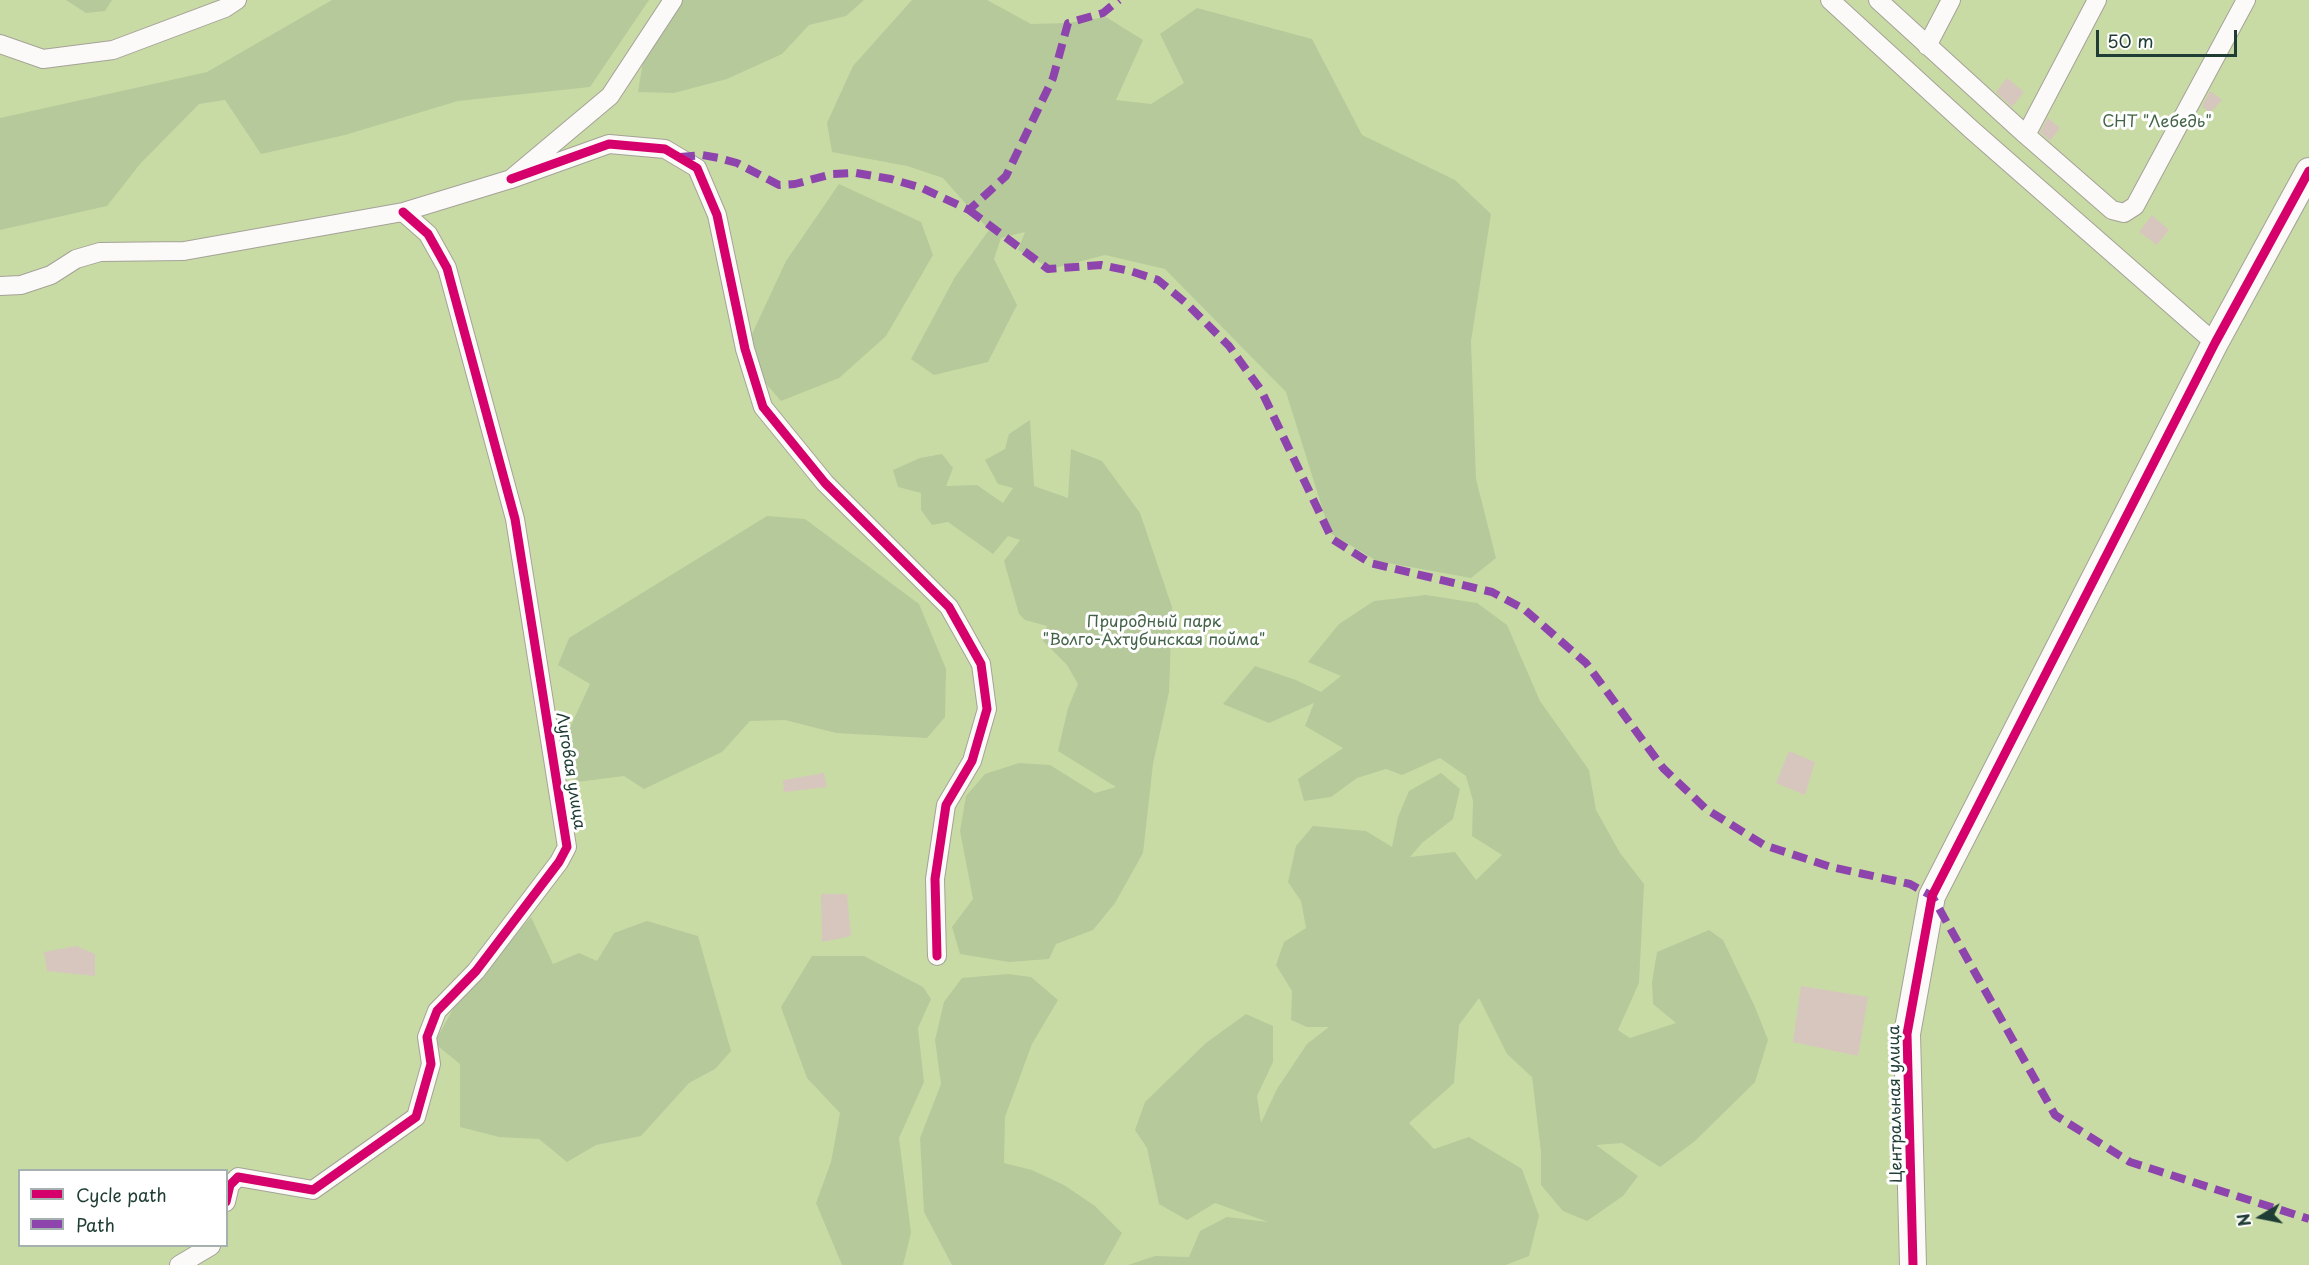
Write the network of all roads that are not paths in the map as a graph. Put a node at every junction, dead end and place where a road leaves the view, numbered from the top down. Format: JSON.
{"nodes":[{"id":1,"x":237,"y":0,"type":"edge"},
{"id":2,"x":673,"y":0,"type":"edge"},
{"id":3,"x":1830,"y":0,"type":"edge"},
{"id":4,"x":1878,"y":0,"type":"edge"},
{"id":5,"x":1951,"y":0,"type":"edge"},
{"id":6,"x":2097,"y":0,"type":"edge"},
{"id":7,"x":2246,"y":0,"type":"edge"},
{"id":8,"x":0,"y":44,"type":"edge"},
{"id":9,"x":1927,"y":46,"type":"junction"},
{"id":10,"x":2026,"y":135,"type":"junction"},
{"id":11,"x":2309,"y":171,"type":"edge"},
{"id":12,"x":512,"y":179,"type":"junction"},
{"id":13,"x":403,"y":212,"type":"junction"},
{"id":14,"x":0,"y":286,"type":"edge"},
{"id":15,"x":2215,"y":343,"type":"junction"},
{"id":16,"x":937,"y":956,"type":"dead end"},
{"id":17,"x":228,"y":1195,"type":"edge"},
{"id":18,"x":208,"y":1247,"type":"edge"},
{"id":19,"x":179,"y":1265,"type":"edge"},
{"id":20,"x":1913,"y":1265,"type":"edge"}],
"edges":[{"from":1,"to":8,"type":"street"},
{"from":2,"to":12,"type":"street"},
{"from":3,"to":15,"type":"street"},
{"from":4,"to":9,"type":"street"},
{"from":5,"to":9,"type":"street"},
{"from":6,"to":10,"type":"street"},
{"from":7,"to":10,"type":"street"},
{"from":9,"to":10,"type":"street"},
{"from":11,"to":15,"type":"street","name":"Центральная улица"},
{"from":12,"to":13,"type":"street"},
{"from":12,"to":16,"type":"street"},
{"from":13,"to":14,"type":"street"},
{"from":13,"to":17,"type":"street","name":"Луговая улица"},
{"from":15,"to":20,"type":"street","name":"Центральная улица"},
{"from":18,"to":19,"type":"street"}]}
